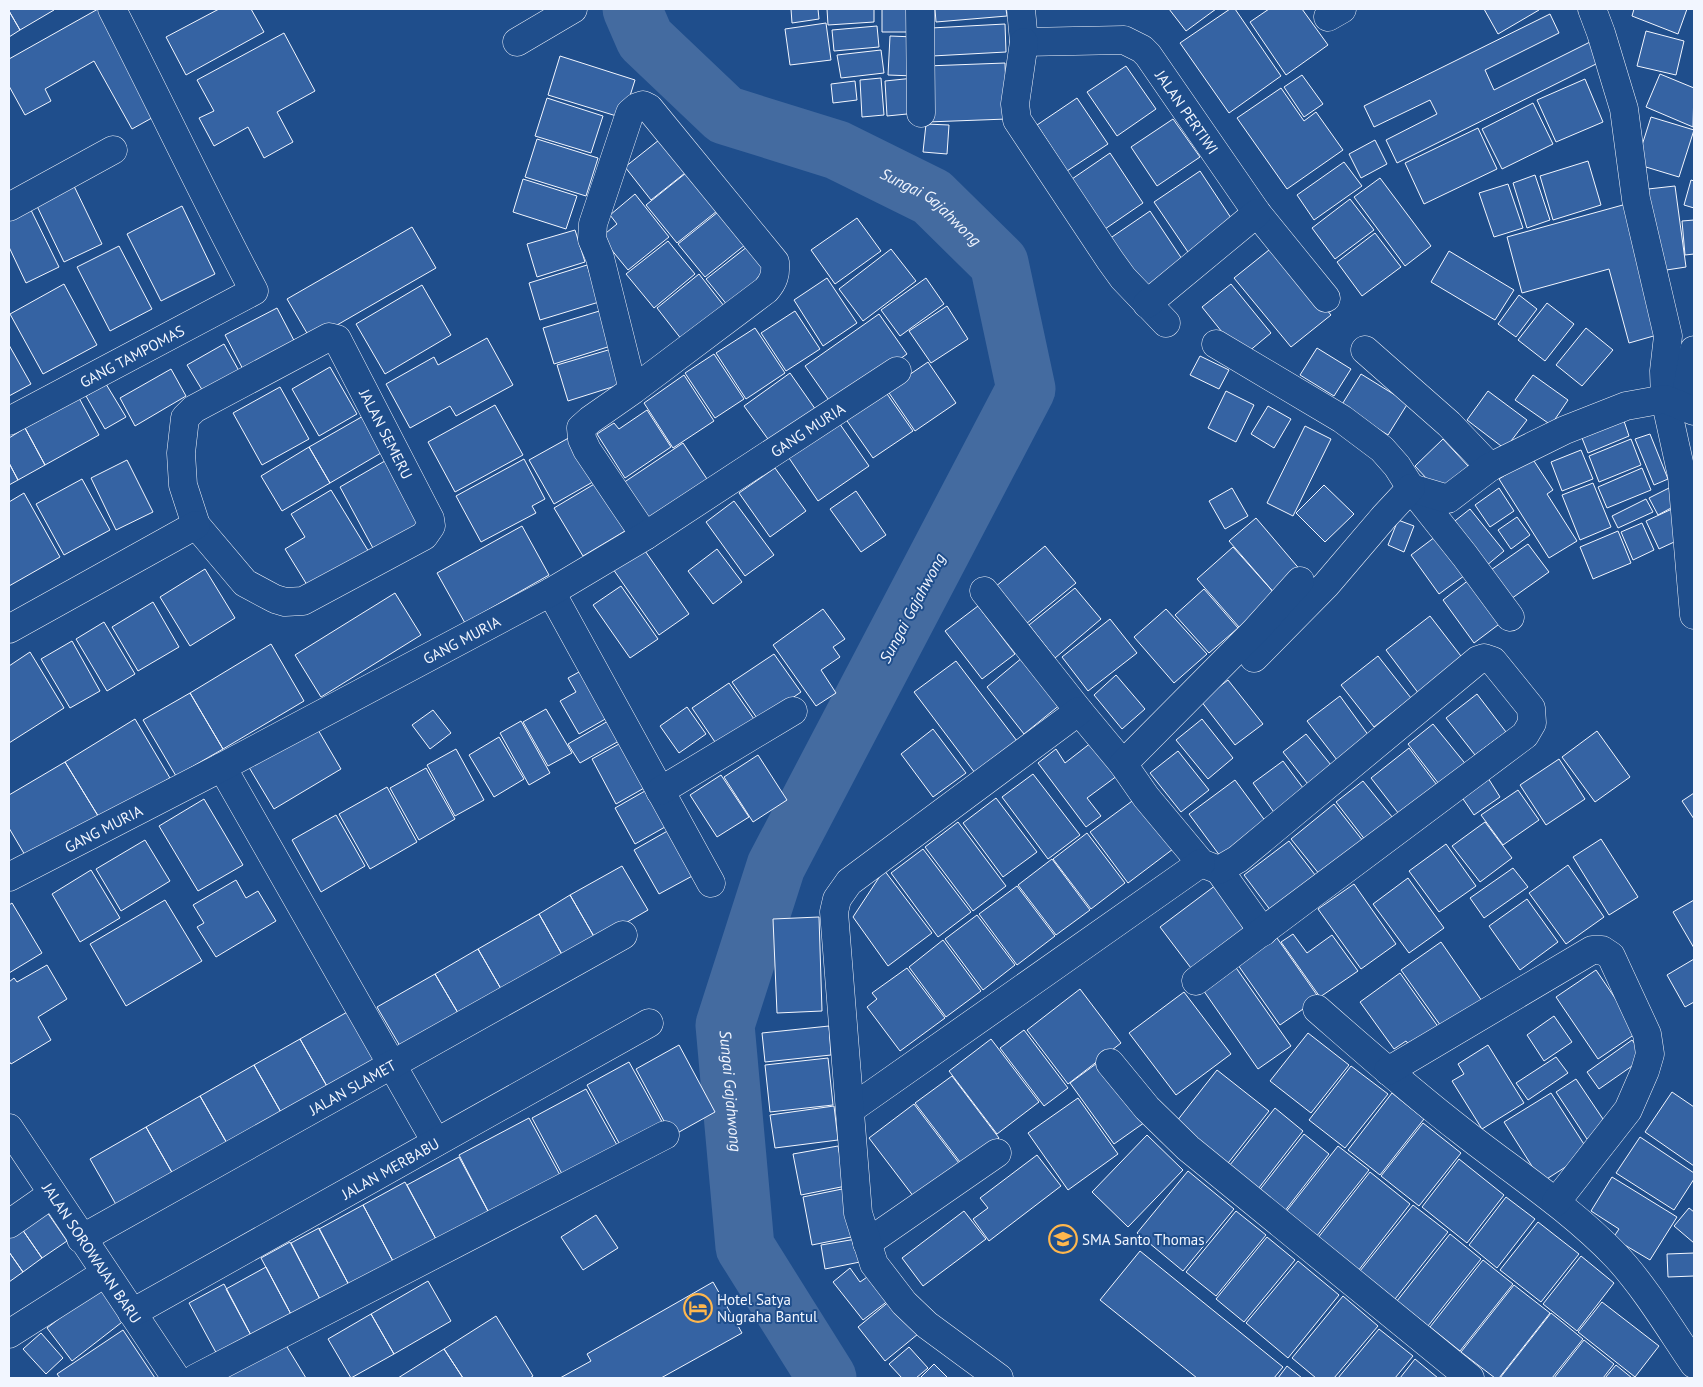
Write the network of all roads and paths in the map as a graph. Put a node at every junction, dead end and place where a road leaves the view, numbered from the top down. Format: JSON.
{"nodes":[{"id":1,"x":112,"y":9,"type":"edge"},
{"id":2,"x":573,"y":9,"type":"edge"},
{"id":3,"x":920,"y":9,"type":"edge"},
{"id":4,"x":1021,"y":9,"type":"edge"},
{"id":5,"x":1592,"y":9,"type":"edge"},
{"id":6,"x":517,"y":42,"type":"dead end"},
{"id":7,"x":1024,"y":42,"type":"junction"},
{"id":8,"x":920,"y":113,"type":"dead end"},
{"id":9,"x":113,"y":150,"type":"dead end"},
{"id":10,"x":9,"y":207,"type":"edge"},
{"id":11,"x":1257,"y":213,"type":"junction"},
{"id":12,"x":1326,"y":298,"type":"dead end"},
{"id":13,"x":1146,"y":304,"type":"junction"},
{"id":14,"x":1166,"y":323,"type":"dead end"},
{"id":15,"x":1216,"y":344,"type":"dead end"},
{"id":16,"x":1365,"y":350,"type":"dead end"},
{"id":17,"x":1694,"y":350,"type":"edge"},
{"id":18,"x":897,"y":371,"type":"dead end"},
{"id":19,"x":633,"y":390,"type":"junction"},
{"id":20,"x":1681,"y":405,"type":"edge"},
{"id":21,"x":9,"y":421,"type":"edge"},
{"id":22,"x":1490,"y":467,"type":"junction"},
{"id":23,"x":1411,"y":488,"type":"junction"},
{"id":24,"x":196,"y":525,"type":"junction"},
{"id":25,"x":646,"y":536,"type":"junction"},
{"id":26,"x":1300,"y":581,"type":"dead end"},
{"id":27,"x":984,"y":591,"type":"dead end"},
{"id":28,"x":551,"y":592,"type":"junction"},
{"id":29,"x":1694,"y":615,"type":"edge"},
{"id":30,"x":1510,"y":617,"type":"dead end"},
{"id":31,"x":9,"y":629,"type":"edge"},
{"id":32,"x":1236,"y":676,"type":"dead end"},
{"id":33,"x":1079,"y":711,"type":"junction"},
{"id":34,"x":793,"y":712,"type":"dead end"},
{"id":35,"x":1123,"y":764,"type":"junction"},
{"id":36,"x":222,"y":767,"type":"junction"},
{"id":37,"x":660,"y":791,"type":"junction"},
{"id":38,"x":1210,"y":867,"type":"junction"},
{"id":39,"x":9,"y":877,"type":"edge"},
{"id":40,"x":711,"y":883,"type":"dead end"},
{"id":41,"x":1263,"y":932,"type":"junction"},
{"id":42,"x":624,"y":935,"type":"dead end"},
{"id":43,"x":1196,"y":981,"type":"dead end"},
{"id":44,"x":1317,"y":1010,"type":"dead end"},
{"id":45,"x":649,"y":1023,"type":"dead end"},
{"id":46,"x":1110,"y":1063,"type":"dead end"},
{"id":47,"x":391,"y":1065,"type":"junction"},
{"id":48,"x":1388,"y":1071,"type":"junction"},
{"id":49,"x":851,"y":1109,"type":"junction"},
{"id":50,"x":9,"y":1128,"type":"edge"},
{"id":51,"x":665,"y":1135,"type":"dead end"},
{"id":52,"x":436,"y":1142,"type":"junction"},
{"id":53,"x":997,"y":1153,"type":"dead end"},
{"id":54,"x":52,"y":1194,"type":"junction"},
{"id":55,"x":1556,"y":1202,"type":"junction"},
{"id":56,"x":9,"y":1224,"type":"edge"},
{"id":57,"x":82,"y":1239,"type":"junction"},
{"id":58,"x":867,"y":1242,"type":"junction"},
{"id":59,"x":105,"y":1273,"type":"junction"},
{"id":60,"x":132,"y":1313,"type":"junction"},
{"id":61,"x":9,"y":1334,"type":"edge"},
{"id":62,"x":1694,"y":1364,"type":"edge"},
{"id":63,"x":176,"y":1378,"type":"edge"},
{"id":64,"x":196,"y":1378,"type":"edge"},
{"id":65,"x":999,"y":1378,"type":"edge"},
{"id":66,"x":1470,"y":1378,"type":"edge"}],
"edges":[{"from":1,"to":21,"type":"street","name":"GANG TAMPOMAS"},
{"from":2,"to":6,"type":"street"},
{"from":3,"to":8,"type":"street"},
{"from":4,"to":7,"type":"street"},
{"from":5,"to":20,"type":"street"},
{"from":7,"to":11,"type":"street","name":"JALAN PERTIWI"},
{"from":7,"to":13,"type":"street"},
{"from":9,"to":10,"type":"street"},
{"from":11,"to":12,"type":"street","name":"JALAN PERTIWI"},
{"from":11,"to":13,"type":"street"},
{"from":13,"to":14,"type":"street"},
{"from":15,"to":23,"type":"street"},
{"from":16,"to":22,"type":"street"},
{"from":17,"to":20,"type":"street"},
{"from":18,"to":25,"type":"street","name":"GANG MURIA"},
{"from":19,"to":19,"type":"street"},
{"from":19,"to":25,"type":"street"},
{"from":20,"to":22,"type":"street"},
{"from":20,"to":29,"type":"street"},
{"from":22,"to":23,"type":"street"},
{"from":23,"to":30,"type":"street"},
{"from":23,"to":32,"type":"street"},
{"from":24,"to":24,"type":"street","name":"JALAN SEMERU"},
{"from":24,"to":31,"type":"street"},
{"from":25,"to":28,"type":"street","name":"GANG MURIA"},
{"from":26,"to":35,"type":"street"},
{"from":27,"to":33,"type":"street"},
{"from":28,"to":36,"type":"street","name":"GANG MURIA"},
{"from":28,"to":37,"type":"street"},
{"from":33,"to":35,"type":"street"},
{"from":33,"to":49,"type":"street"},
{"from":34,"to":37,"type":"street"},
{"from":35,"to":38,"type":"street"},
{"from":36,"to":39,"type":"street","name":"GANG MURIA"},
{"from":36,"to":47,"type":"street"},
{"from":37,"to":40,"type":"street"},
{"from":38,"to":41,"type":"street"},
{"from":38,"to":41,"type":"street"},
{"from":38,"to":49,"type":"street"},
{"from":41,"to":43,"type":"street"},
{"from":42,"to":47,"type":"street","name":"JALAN SLAMET"},
{"from":44,"to":48,"type":"street"},
{"from":45,"to":52,"type":"street","name":"JALAN MERBABU"},
{"from":46,"to":66,"type":"street"},
{"from":47,"to":52,"type":"street"},
{"from":47,"to":57,"type":"street","name":"JALAN SLAMET"},
{"from":48,"to":55,"type":"street"},
{"from":48,"to":55,"type":"street"},
{"from":49,"to":58,"type":"street"},
{"from":50,"to":54,"type":"street","name":"JALAN SOROWAJAN BARU"},
{"from":51,"to":64,"type":"street"},
{"from":52,"to":60,"type":"street","name":"JALAN MERBABU"},
{"from":53,"to":58,"type":"street"},
{"from":54,"to":56,"type":"street"},
{"from":54,"to":57,"type":"street","name":"JALAN SOROWAJAN BARU"},
{"from":55,"to":62,"type":"street"},
{"from":57,"to":59,"type":"street","name":"JALAN SOROWAJAN BARU"},
{"from":58,"to":65,"type":"street"},
{"from":59,"to":60,"type":"street","name":"JALAN SOROWAJAN BARU"},
{"from":59,"to":61,"type":"street"},
{"from":60,"to":63,"type":"street","name":"JALAN SOROWAJAN BARU"}]}
